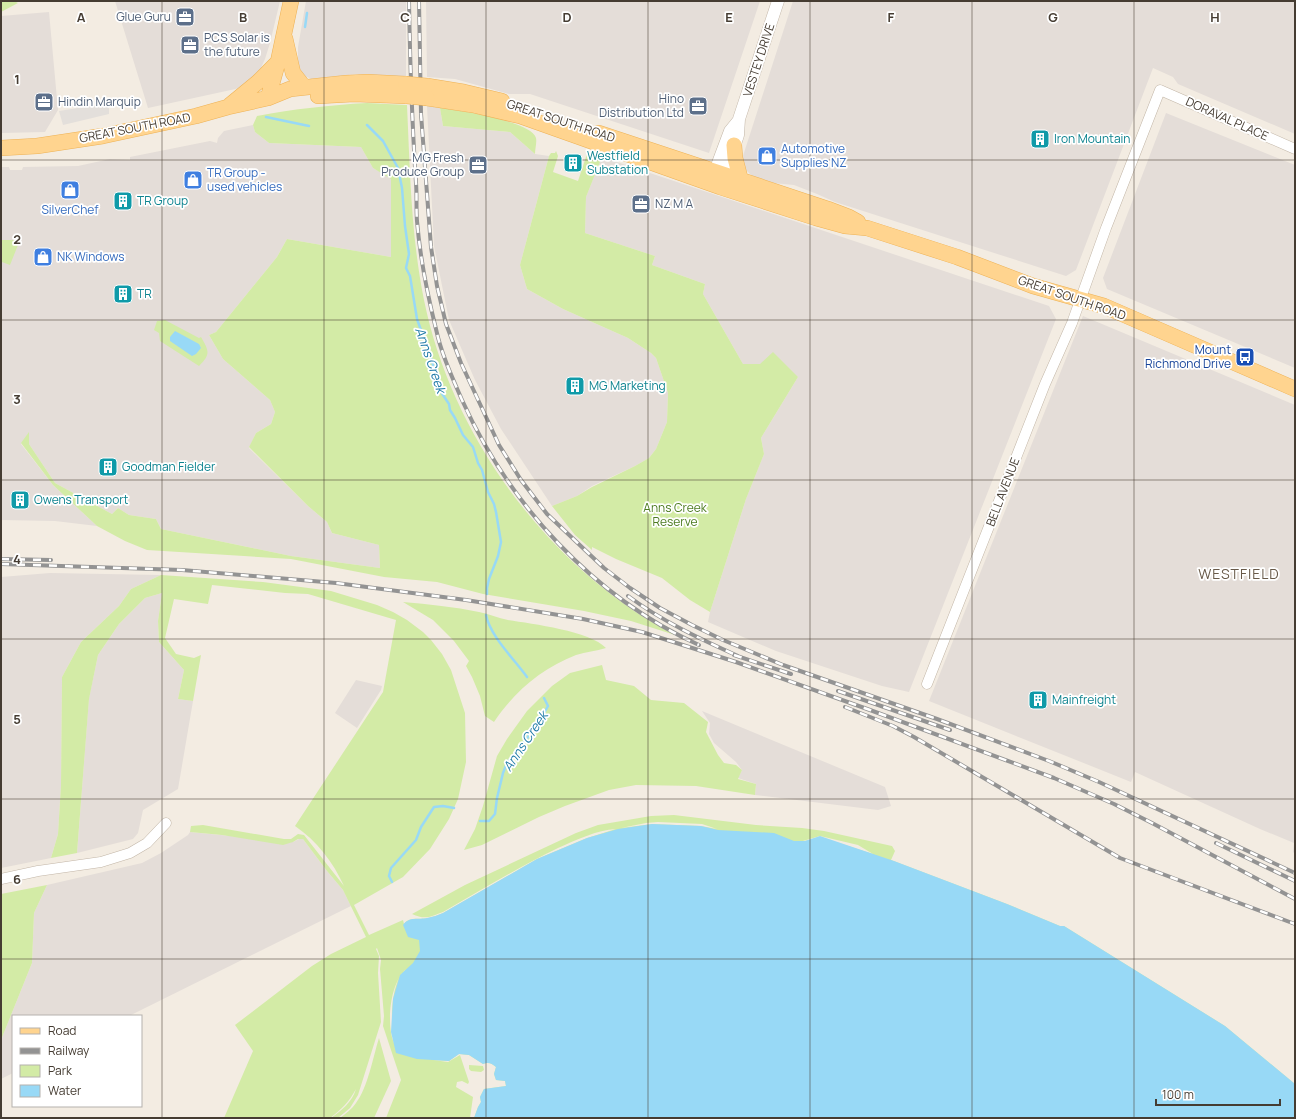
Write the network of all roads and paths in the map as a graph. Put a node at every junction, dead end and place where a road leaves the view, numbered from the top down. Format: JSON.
{"nodes":[{"id":1,"x":291,"y":1,"type":"edge"},
{"id":2,"x":778,"y":1,"type":"edge"},
{"id":3,"x":284,"y":35,"type":"junction"},
{"id":4,"x":278,"y":62,"type":"junction"},
{"id":5,"x":304,"y":87,"type":"junction"},
{"id":6,"x":406,"y":90,"type":"junction"},
{"id":7,"x":268,"y":98,"type":"junction"},
{"id":8,"x":228,"y":107,"type":"junction"},
{"id":9,"x":739,"y":119,"type":"junction"},
{"id":10,"x":734,"y":145,"type":"junction"},
{"id":11,"x":1,"y":148,"type":"edge"},
{"id":12,"x":1295,"y":149,"type":"edge"},
{"id":13,"x":717,"y":179,"type":"junction"},
{"id":14,"x":742,"y":181,"type":"junction"},
{"id":15,"x":867,"y":228,"type":"junction"},
{"id":16,"x":1080,"y":300,"type":"junction"},
{"id":17,"x":1295,"y":389,"type":"edge"},
{"id":18,"x":927,"y":684,"type":"dead end"},
{"id":19,"x":166,"y":823,"type":"dead end"},
{"id":20,"x":1,"y":879,"type":"edge"}],
"edges":[{"from":1,"to":3,"type":"main road"},
{"from":2,"to":9,"type":"street","name":"VESTEY DRIVE"},
{"from":3,"to":4,"type":"main road"},
{"from":3,"to":5,"type":"main road"},
{"from":4,"to":7,"type":"main road"},
{"from":4,"to":8,"type":"main road"},
{"from":5,"to":6,"type":"main road","name":"GREAT SOUTH ROAD"},
{"from":5,"to":7,"type":"main road","name":"GREAT SOUTH ROAD"},
{"from":6,"to":7,"type":"main road","name":"GREAT SOUTH ROAD"},
{"from":6,"to":13,"type":"main road","name":"GREAT SOUTH ROAD","bridge":true},
{"from":7,"to":8,"type":"main road","name":"GREAT SOUTH ROAD"},
{"from":8,"to":11,"type":"main road","name":"GREAT SOUTH ROAD"},
{"from":9,"to":10,"type":"street","name":"VESTEY DRIVE"},
{"from":9,"to":13,"type":"street","name":"VESTEY DRIVE"},
{"from":10,"to":13,"type":"street","name":"VESTEY DRIVE"},
{"from":10,"to":14,"type":"main road"},
{"from":12,"to":16,"type":"street","name":"DORAVAL PLACE"},
{"from":13,"to":14,"type":"main road","name":"GREAT SOUTH ROAD"},
{"from":13,"to":15,"type":"main road","name":"GREAT SOUTH ROAD"},
{"from":14,"to":15,"type":"main road","name":"GREAT SOUTH ROAD"},
{"from":15,"to":16,"type":"main road","name":"GREAT SOUTH ROAD"},
{"from":16,"to":17,"type":"main road","name":"GREAT SOUTH ROAD"},
{"from":16,"to":18,"type":"street","name":"BELL AVENUE"},
{"from":19,"to":20,"type":"street"}]}
